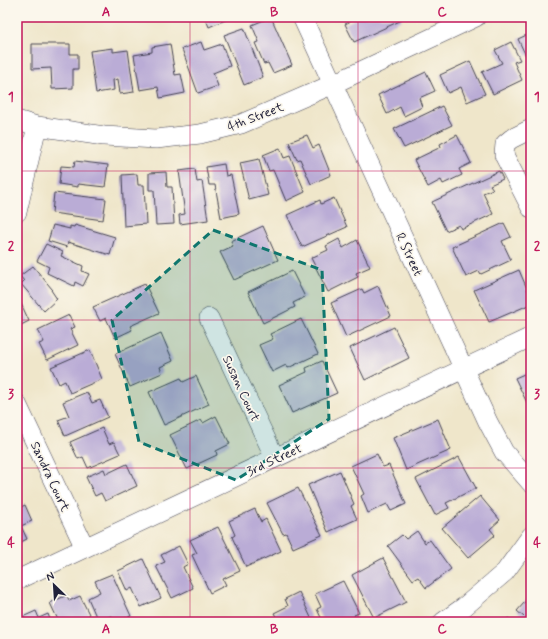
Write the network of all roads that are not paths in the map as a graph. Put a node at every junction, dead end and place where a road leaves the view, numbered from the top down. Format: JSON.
{"nodes":[{"id":1,"x":302,"y":17,"type":"edge"},
{"id":2,"x":476,"y":17,"type":"edge"},
{"id":3,"x":333,"y":84,"type":"junction"},
{"id":4,"x":17,"y":120,"type":"edge"},
{"id":5,"x":37,"y":126,"type":"junction"},
{"id":6,"x":531,"y":129,"type":"edge"},
{"id":7,"x":531,"y":208,"type":"edge"},
{"id":8,"x":17,"y":212,"type":"edge"},
{"id":9,"x":209,"y":318,"type":"dead end"},
{"id":10,"x":531,"y":337,"type":"edge"},
{"id":11,"x":463,"y":369,"type":"junction"},
{"id":12,"x":17,"y":404,"type":"edge"},
{"id":13,"x":275,"y":458,"type":"junction"},
{"id":14,"x":531,"y":483,"type":"edge"},
{"id":15,"x":531,"y":536,"type":"edge"},
{"id":16,"x":85,"y":548,"type":"junction"},
{"id":17,"x":17,"y":580,"type":"edge"},
{"id":18,"x":443,"y":622,"type":"edge"}],
"edges":[{"from":1,"to":3,"type":"street","name":"R Street"},
{"from":2,"to":3,"type":"street","name":"4th Street"},
{"from":3,"to":5,"type":"street","name":"4th Street"},
{"from":3,"to":11,"type":"street","name":"R Street"},
{"from":4,"to":5,"type":"street","name":"4th Street"},
{"from":5,"to":8,"type":"street"},
{"from":6,"to":7,"type":"street"},
{"from":9,"to":13,"type":"street","name":"Susan Court"},
{"from":10,"to":11,"type":"street","name":"3rd Street"},
{"from":11,"to":13,"type":"street","name":"3rd Street"},
{"from":11,"to":14,"type":"street","name":"R Street"},
{"from":12,"to":16,"type":"street","name":"Sandra Court"},
{"from":13,"to":16,"type":"street","name":"3rd Street"},
{"from":15,"to":18,"type":"street"},
{"from":16,"to":17,"type":"street","name":"3rd Street"}]}
